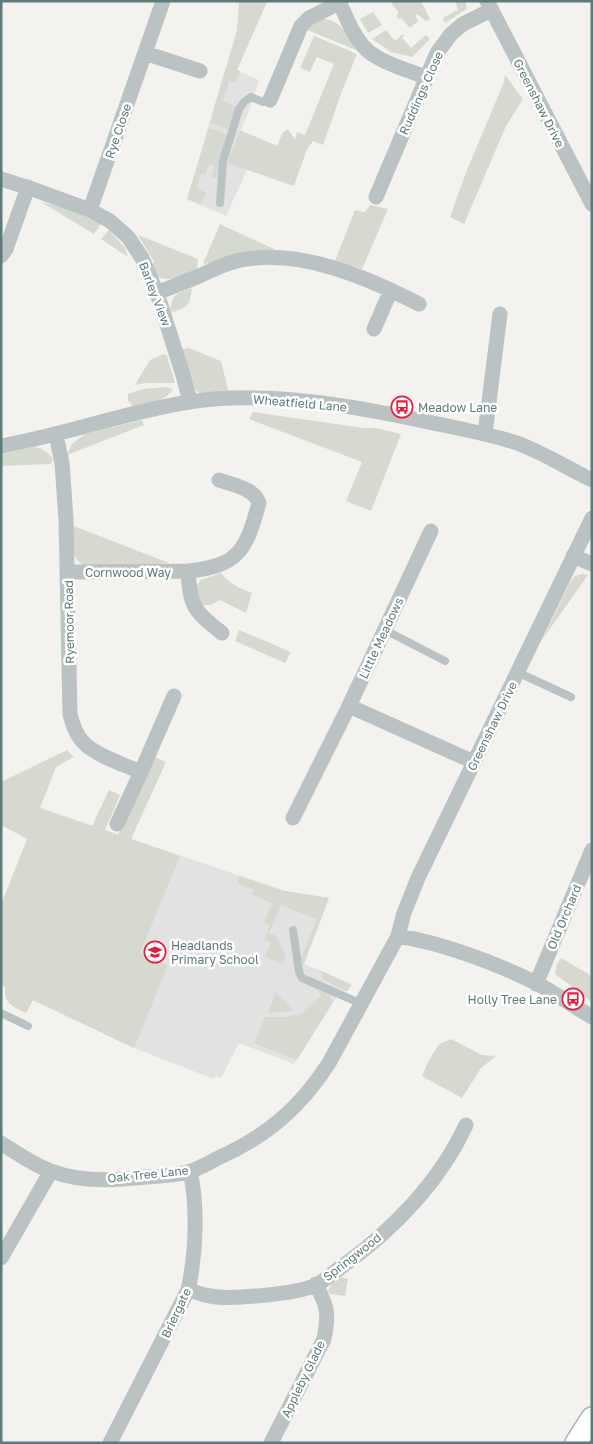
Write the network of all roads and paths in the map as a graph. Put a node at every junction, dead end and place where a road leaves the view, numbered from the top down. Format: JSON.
{"nodes":[{"id":1,"x":163,"y":1,"type":"edge"},
{"id":2,"x":339,"y":2,"type":"edge"},
{"id":3,"x":489,"y":6,"type":"edge"},
{"id":4,"x":145,"y":53,"type":"junction"},
{"id":5,"x":200,"y":71,"type":"dead end"},
{"id":6,"x":426,"y":77,"type":"junction"},
{"id":7,"x":270,"y":100,"type":"joint"},
{"id":8,"x":1,"y":179,"type":"edge"},
{"id":9,"x":28,"y":188,"type":"junction"},
{"id":10,"x":376,"y":196,"type":"dead end"},
{"id":11,"x":220,"y":203,"type":"dead end"},
{"id":12,"x":592,"y":204,"type":"edge"},
{"id":13,"x":90,"y":210,"type":"junction"},
{"id":14,"x":1,"y":256,"type":"edge"},
{"id":15,"x":391,"y":290,"type":"junction"},
{"id":16,"x":157,"y":293,"type":"junction"},
{"id":17,"x":419,"y":304,"type":"dead end"},
{"id":18,"x":500,"y":314,"type":"dead end"},
{"id":19,"x":374,"y":329,"type":"dead end"},
{"id":20,"x":190,"y":402,"type":"junction"},
{"id":21,"x":56,"y":434,"type":"junction"},
{"id":22,"x":485,"y":434,"type":"junction"},
{"id":23,"x":1,"y":446,"type":"edge"},
{"id":24,"x":219,"y":480,"type":"dead end"},
{"id":25,"x":592,"y":480,"type":"edge"},
{"id":26,"x":592,"y":518,"type":"edge"},
{"id":27,"x":431,"y":531,"type":"dead end"},
{"id":28,"x":573,"y":556,"type":"junction"},
{"id":29,"x":592,"y":564,"type":"edge"},
{"id":30,"x":188,"y":571,"type":"junction"},
{"id":31,"x":68,"y":572,"type":"junction"},
{"id":32,"x":385,"y":630,"type":"junction"},
{"id":33,"x":222,"y":633,"type":"dead end"},
{"id":34,"x":445,"y":661,"type":"dead end"},
{"id":35,"x":517,"y":672,"type":"junction"},
{"id":36,"x":174,"y":696,"type":"dead end"},
{"id":37,"x":571,"y":697,"type":"dead end"},
{"id":38,"x":349,"y":706,"type":"junction"},
{"id":39,"x":474,"y":762,"type":"junction"},
{"id":40,"x":141,"y":772,"type":"junction"},
{"id":41,"x":293,"y":809,"type":"dead end"},
{"id":42,"x":117,"y":824,"type":"dead end"},
{"id":43,"x":592,"y":850,"type":"edge"},
{"id":44,"x":293,"y":930,"type":"dead end"},
{"id":45,"x":398,"y":936,"type":"junction"},
{"id":46,"x":536,"y":984,"type":"junction"},
{"id":47,"x":362,"y":1004,"type":"junction"},
{"id":48,"x":1,"y":1013,"type":"edge"},
{"id":49,"x":592,"y":1017,"type":"edge"},
{"id":50,"x":28,"y":1026,"type":"dead end"},
{"id":51,"x":466,"y":1125,"type":"dead end"},
{"id":52,"x":1,"y":1143,"type":"edge"},
{"id":53,"x":51,"y":1171,"type":"junction"},
{"id":54,"x":190,"y":1171,"type":"junction"},
{"id":55,"x":1,"y":1258,"type":"edge"},
{"id":56,"x":316,"y":1284,"type":"junction"},
{"id":57,"x":188,"y":1290,"type":"junction"},
{"id":58,"x":592,"y":1418,"type":"edge"},
{"id":59,"x":110,"y":1443,"type":"edge"},
{"id":60,"x":271,"y":1443,"type":"edge"},
{"id":61,"x":576,"y":1443,"type":"edge"}],
"edges":[{"from":1,"to":4,"type":"street","name":"Rye Close"},
{"from":2,"to":6,"type":"street"},
{"from":2,"to":7,"type":"street"},
{"from":3,"to":6,"type":"street","name":"Ruddings Close"},
{"from":3,"to":12,"type":"street","name":"Greenshaw Drive"},
{"from":4,"to":5,"type":"street"},
{"from":4,"to":13,"type":"street","name":"Rye Close"},
{"from":6,"to":10,"type":"street","name":"Ruddings Close"},
{"from":7,"to":11,"type":"lane"},
{"from":8,"to":9,"type":"street","name":"Barley View"},
{"from":9,"to":13,"type":"street","name":"Barley View"},
{"from":9,"to":14,"type":"street"},
{"from":13,"to":16,"type":"street","name":"Barley View"},
{"from":15,"to":16,"type":"street"},
{"from":15,"to":17,"type":"street"},
{"from":15,"to":19,"type":"street"},
{"from":16,"to":20,"type":"street","name":"Barley View"},
{"from":18,"to":22,"type":"street"},
{"from":20,"to":21,"type":"street","name":"Wheatfield Lane"},
{"from":20,"to":22,"type":"street","name":"Wheatfield Lane"},
{"from":21,"to":23,"type":"street","name":"Wheatfield Lane"},
{"from":21,"to":31,"type":"street","name":"Ryemoor Road"},
{"from":22,"to":25,"type":"street","name":"Wheatfield Lane"},
{"from":24,"to":30,"type":"street","name":"Cornwood Way"},
{"from":26,"to":28,"type":"street","name":"Greenshaw Drive"},
{"from":27,"to":32,"type":"street","name":"Little Meadows"},
{"from":28,"to":29,"type":"street"},
{"from":28,"to":35,"type":"street","name":"Greenshaw Drive"},
{"from":30,"to":31,"type":"street","name":"Cornwood Way"},
{"from":30,"to":33,"type":"street","name":"Cornwood Way"},
{"from":31,"to":40,"type":"street","name":"Ryemoor Road"},
{"from":32,"to":34,"type":"lane"},
{"from":32,"to":38,"type":"street","name":"Little Meadows"},
{"from":35,"to":37,"type":"lane"},
{"from":35,"to":39,"type":"street","name":"Greenshaw Drive"},
{"from":36,"to":40,"type":"street"},
{"from":38,"to":39,"type":"street"},
{"from":38,"to":41,"type":"street","name":"Little Meadows"},
{"from":39,"to":45,"type":"street","name":"Greenshaw Drive"},
{"from":40,"to":42,"type":"street"},
{"from":43,"to":46,"type":"street","name":"Old Orchard"},
{"from":44,"to":47,"type":"lane"},
{"from":45,"to":46,"type":"street"},
{"from":45,"to":47,"type":"street","name":"Oak Tree Lane"},
{"from":46,"to":49,"type":"street"},
{"from":47,"to":54,"type":"street","name":"Oak Tree Lane"},
{"from":48,"to":50,"type":"lane"},
{"from":51,"to":56,"type":"street","name":"Springwood"},
{"from":52,"to":53,"type":"street","name":"Oak Tree Lane"},
{"from":53,"to":54,"type":"street","name":"Oak Tree Lane"},
{"from":53,"to":55,"type":"street"},
{"from":54,"to":57,"type":"street","name":"Briergate"},
{"from":56,"to":57,"type":"street","name":"Springwood"},
{"from":56,"to":60,"type":"street","name":"Appleby Glade"},
{"from":57,"to":59,"type":"street","name":"Briergate"},
{"from":58,"to":61,"type":"street"}]}
